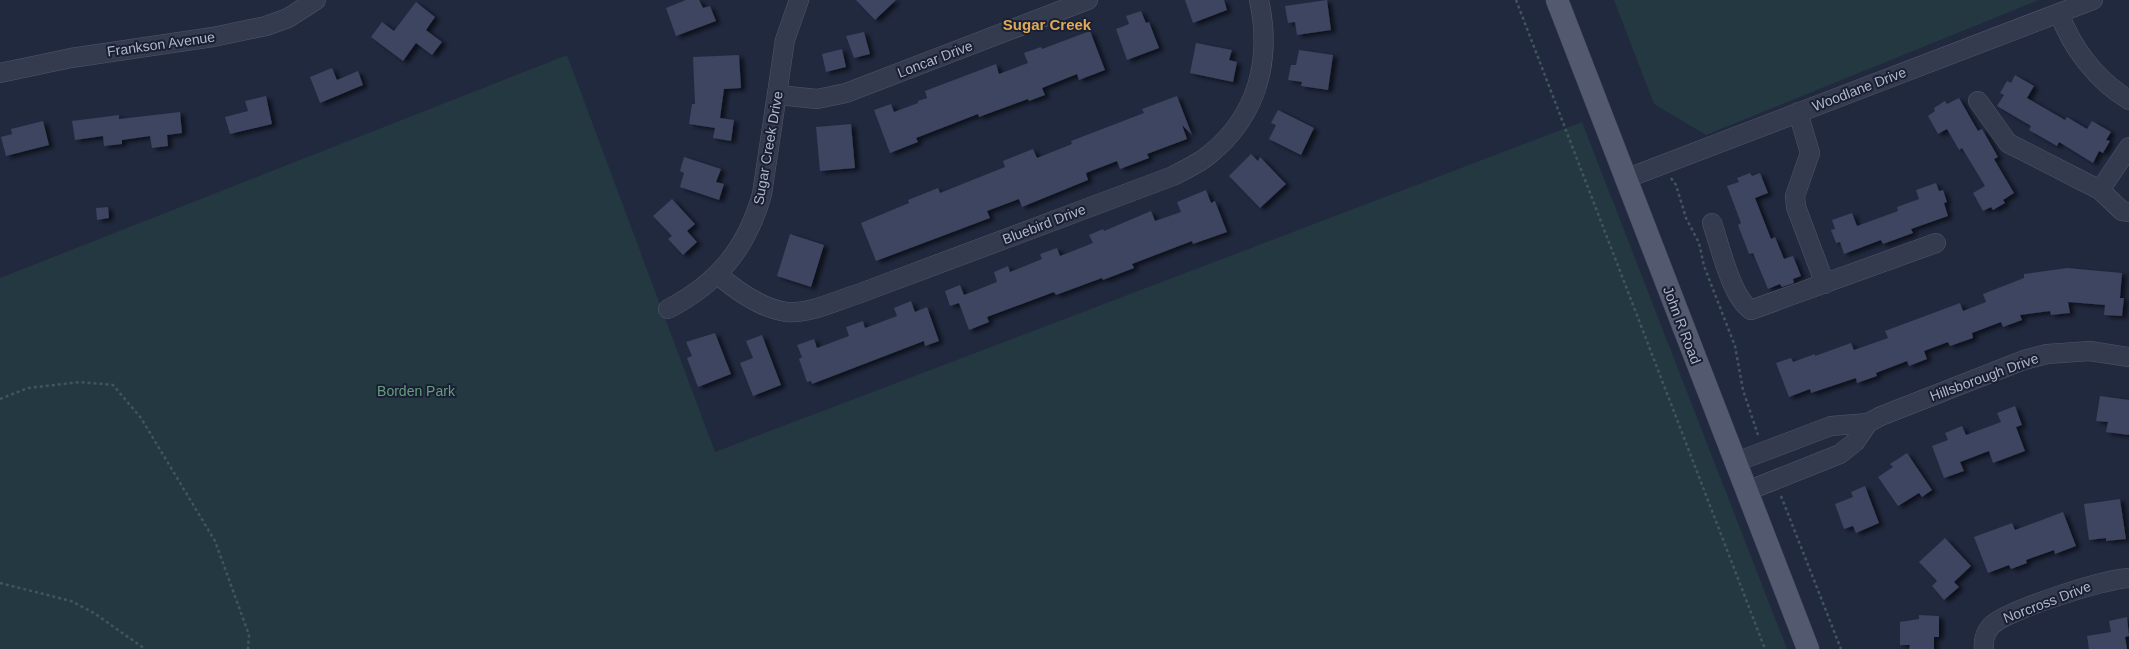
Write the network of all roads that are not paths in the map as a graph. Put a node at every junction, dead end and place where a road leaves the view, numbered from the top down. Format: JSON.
{"nodes":[{"id":1,"x":316,"y":0,"type":"edge"},
{"id":2,"x":799,"y":0,"type":"edge"},
{"id":3,"x":1088,"y":0,"type":"edge"},
{"id":4,"x":1259,"y":0,"type":"edge"},
{"id":5,"x":1557,"y":0,"type":"edge"},
{"id":6,"x":2093,"y":0,"type":"edge"},
{"id":7,"x":2058,"y":13,"type":"junction"},
{"id":8,"x":0,"y":73,"type":"edge"},
{"id":9,"x":778,"y":95,"type":"junction"},
{"id":10,"x":2129,"y":100,"type":"edge"},
{"id":11,"x":1978,"y":101,"type":"dead end"},
{"id":12,"x":1798,"y":112,"type":"junction"},
{"id":13,"x":2129,"y":147,"type":"edge"},
{"id":14,"x":1626,"y":178,"type":"junction"},
{"id":15,"x":2100,"y":190,"type":"junction"},
{"id":16,"x":2129,"y":212,"type":"edge"},
{"id":17,"x":1712,"y":222,"type":"dead end"},
{"id":18,"x":1936,"y":243,"type":"dead end"},
{"id":19,"x":718,"y":275,"type":"junction"},
{"id":20,"x":1825,"y":284,"type":"junction"},
{"id":21,"x":668,"y":309,"type":"dead end"},
{"id":22,"x":2129,"y":357,"type":"edge"},
{"id":23,"x":1868,"y":423,"type":"junction"},
{"id":24,"x":1736,"y":462,"type":"junction"},
{"id":25,"x":1747,"y":491,"type":"junction"},
{"id":26,"x":2129,"y":578,"type":"edge"},
{"id":27,"x":1808,"y":649,"type":"edge"},
{"id":28,"x":1984,"y":649,"type":"edge"}],
"edges":[{"from":1,"to":8,"type":"street","name":"Frankson Avenue"},
{"from":2,"to":9,"type":"street","name":"Sugar Creek Drive"},
{"from":3,"to":9,"type":"street","name":"Loncar Drive"},
{"from":4,"to":19,"type":"street","name":"Bluebird Drive"},
{"from":5,"to":14,"type":"main road","name":"John R Road"},
{"from":6,"to":7,"type":"street","name":"Woodlane Drive"},
{"from":7,"to":10,"type":"street"},
{"from":7,"to":12,"type":"street","name":"Woodlane Drive"},
{"from":9,"to":19,"type":"street","name":"Sugar Creek Drive"},
{"from":11,"to":15,"type":"street"},
{"from":12,"to":14,"type":"street","name":"Woodlane Drive"},
{"from":12,"to":20,"type":"street"},
{"from":13,"to":15,"type":"street"},
{"from":14,"to":24,"type":"main road","name":"John R Road"},
{"from":15,"to":16,"type":"street"},
{"from":17,"to":20,"type":"street"},
{"from":18,"to":20,"type":"street"},
{"from":19,"to":21,"type":"street","name":"Sugar Creek Drive"},
{"from":22,"to":23,"type":"street","name":"Hillsborough Drive"},
{"from":23,"to":24,"type":"street","name":"Hillsborough Drive"},
{"from":23,"to":25,"type":"street","name":"Hillsborough Drive"},
{"from":24,"to":25,"type":"main road","name":"John R Road"},
{"from":25,"to":27,"type":"main road","name":"John R Road"},
{"from":26,"to":28,"type":"street","name":"Norcross Drive"}]}
